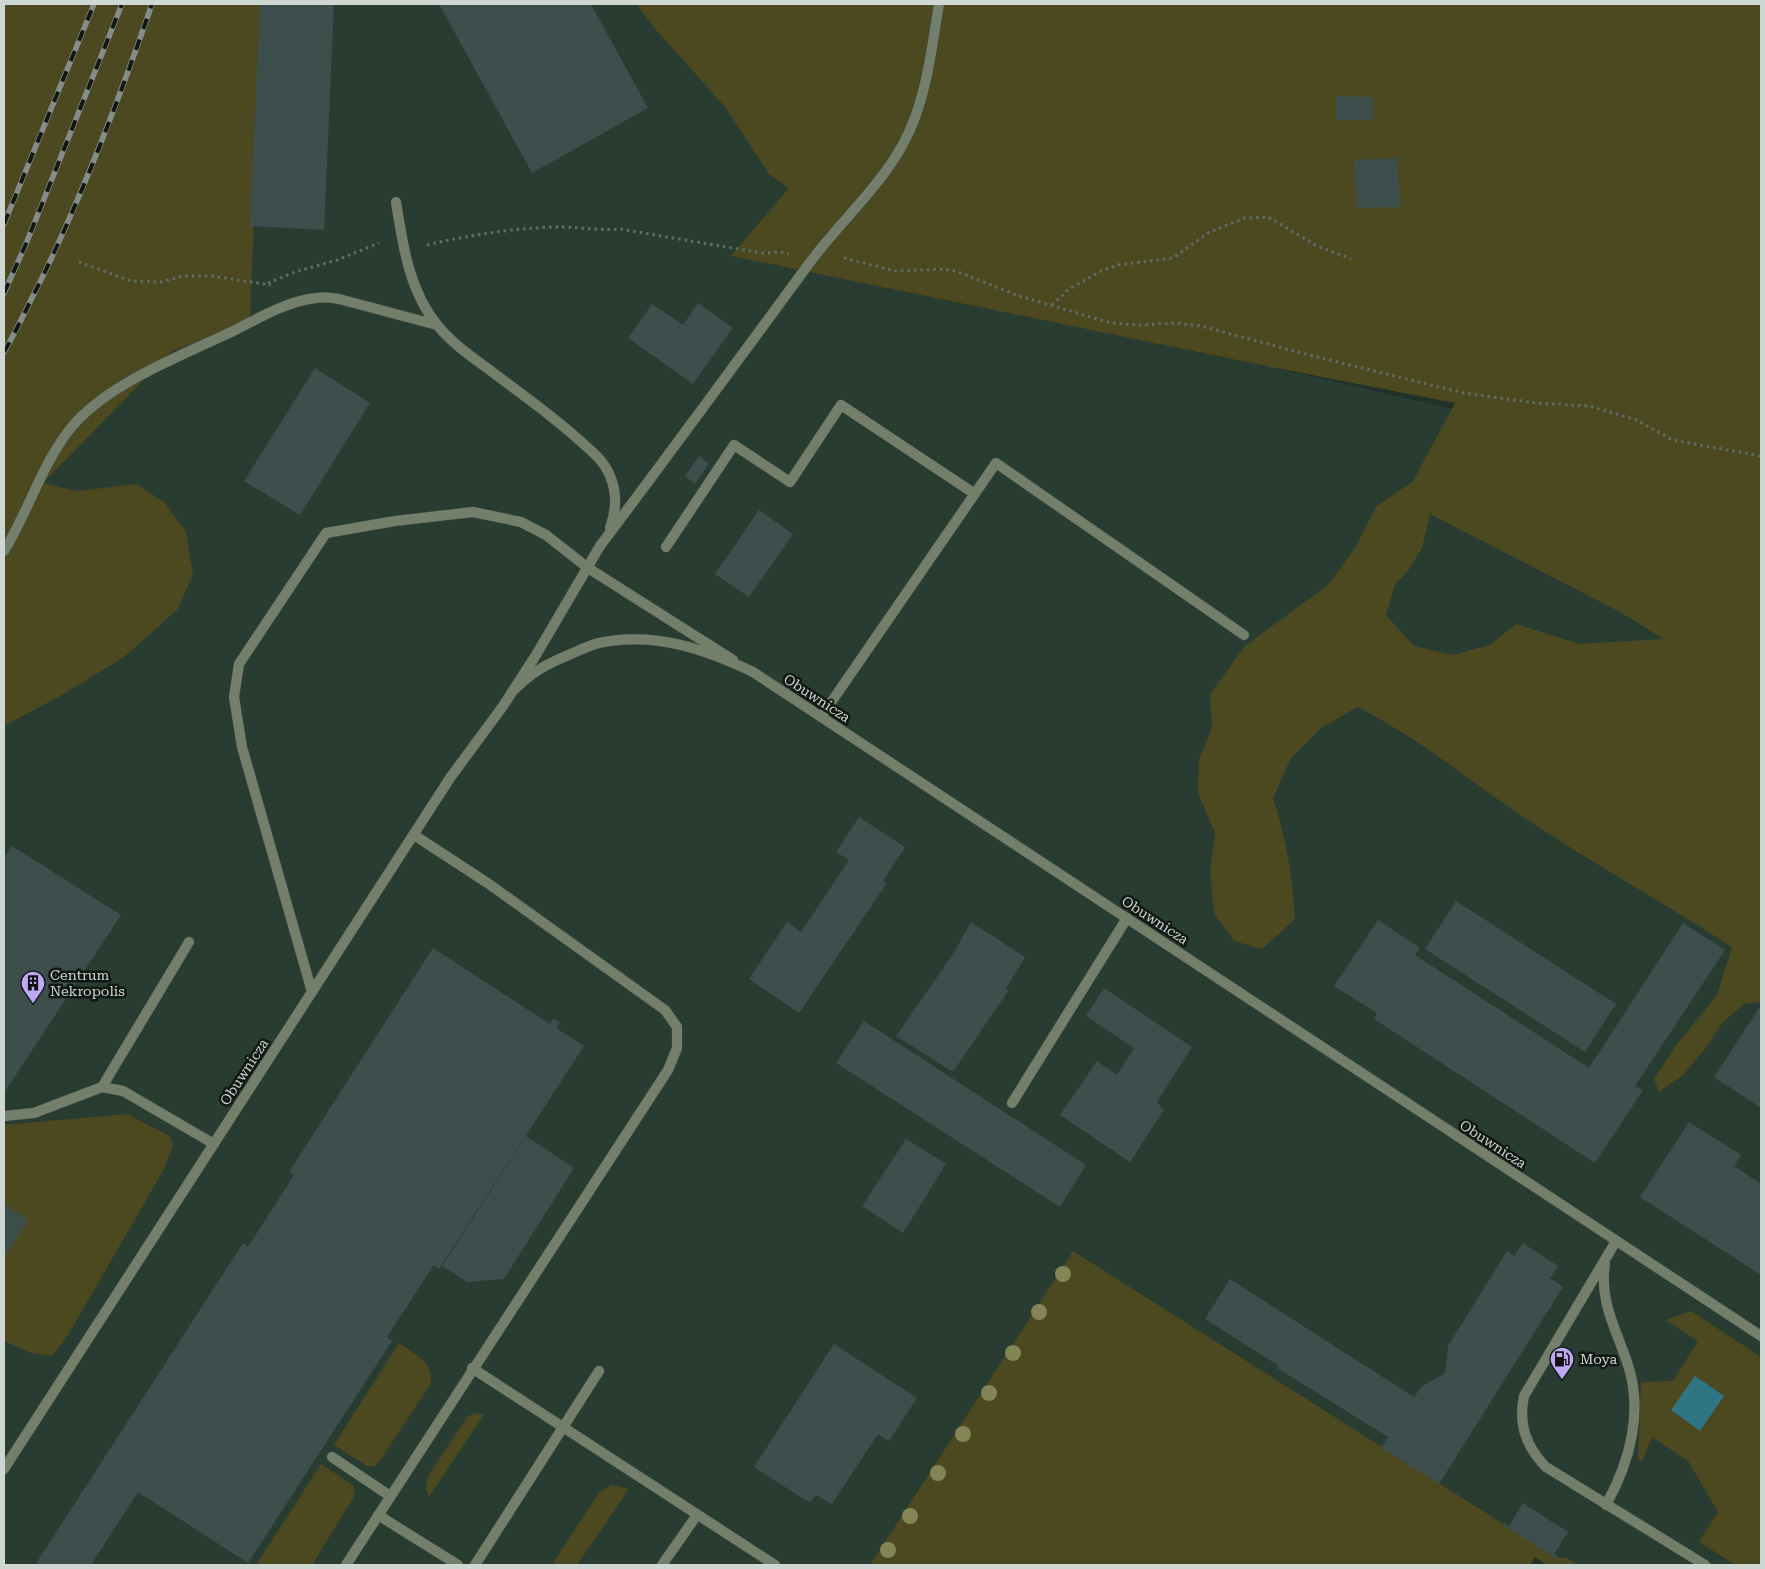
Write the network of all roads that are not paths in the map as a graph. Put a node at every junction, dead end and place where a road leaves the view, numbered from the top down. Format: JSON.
{"nodes":[{"id":1,"x":939,"y":4,"type":"edge"},
{"id":2,"x":396,"y":202,"type":"dead end"},
{"id":3,"x":437,"y":325,"type":"junction"},
{"id":4,"x":975,"y":494,"type":"junction"},
{"id":5,"x":600,"y":546,"type":"junction"},
{"id":6,"x":666,"y":547,"type":"dead end"},
{"id":7,"x":4,"y":551,"type":"edge"},
{"id":8,"x":588,"y":568,"type":"junction"},
{"id":9,"x":1244,"y":635,"type":"dead end"},
{"id":10,"x":753,"y":672,"type":"junction"},
{"id":11,"x":511,"y":693,"type":"junction"},
{"id":12,"x":821,"y":717,"type":"junction"},
{"id":13,"x":414,"y":835,"type":"junction"},
{"id":14,"x":1127,"y":918,"type":"junction"},
{"id":15,"x":189,"y":942,"type":"dead end"},
{"id":16,"x":312,"y":992,"type":"junction"},
{"id":17,"x":102,"y":1087,"type":"junction"},
{"id":18,"x":1012,"y":1104,"type":"dead end"},
{"id":19,"x":4,"y":1116,"type":"edge"},
{"id":20,"x":214,"y":1144,"type":"junction"},
{"id":21,"x":1616,"y":1241,"type":"junction"},
{"id":22,"x":1606,"y":1258,"type":"junction"},
{"id":23,"x":1761,"y":1336,"type":"edge"},
{"id":24,"x":472,"y":1368,"type":"junction"},
{"id":25,"x":599,"y":1371,"type":"dead end"},
{"id":26,"x":562,"y":1428,"type":"junction"},
{"id":27,"x":332,"y":1457,"type":"dead end"},
{"id":28,"x":4,"y":1468,"type":"edge"},
{"id":29,"x":390,"y":1496,"type":"junction"},
{"id":30,"x":1606,"y":1505,"type":"junction"},
{"id":31,"x":378,"y":1515,"type":"junction"},
{"id":32,"x":697,"y":1515,"type":"junction"},
{"id":33,"x":346,"y":1565,"type":"edge"},
{"id":34,"x":458,"y":1565,"type":"edge"},
{"id":35,"x":475,"y":1565,"type":"edge"},
{"id":36,"x":662,"y":1565,"type":"edge"},
{"id":37,"x":774,"y":1565,"type":"edge"},
{"id":38,"x":1706,"y":1565,"type":"edge"}],
"edges":[{"from":1,"to":5,"type":"street"},
{"from":2,"to":3,"type":"street"},
{"from":3,"to":5,"type":"street"},
{"from":3,"to":7,"type":"street"},
{"from":4,"to":6,"type":"street"},
{"from":4,"to":9,"type":"street"},
{"from":4,"to":12,"type":"street"},
{"from":5,"to":8,"type":"street","name":"Obuwnicza"},
{"from":8,"to":10,"type":"street"},
{"from":8,"to":11,"type":"street","name":"Obuwnicza"},
{"from":8,"to":16,"type":"street"},
{"from":10,"to":11,"type":"street","name":"Obuwnicza"},
{"from":10,"to":12,"type":"street","name":"Obuwnicza"},
{"from":11,"to":13,"type":"street","name":"Obuwnicza"},
{"from":12,"to":14,"type":"street","name":"Obuwnicza"},
{"from":13,"to":16,"type":"street","name":"Obuwnicza"},
{"from":13,"to":24,"type":"street"},
{"from":14,"to":18,"type":"street"},
{"from":14,"to":21,"type":"street","name":"Obuwnicza"},
{"from":15,"to":17,"type":"street"},
{"from":16,"to":20,"type":"street","name":"Obuwnicza"},
{"from":17,"to":19,"type":"street"},
{"from":17,"to":20,"type":"street"},
{"from":20,"to":28,"type":"street","name":"Obuwnicza"},
{"from":21,"to":22,"type":"street"},
{"from":21,"to":23,"type":"street","name":"Obuwnicza"},
{"from":22,"to":30,"type":"street"},
{"from":22,"to":30,"type":"street"},
{"from":24,"to":26,"type":"street"},
{"from":24,"to":29,"type":"street"},
{"from":25,"to":26,"type":"street"},
{"from":26,"to":32,"type":"street"},
{"from":26,"to":35,"type":"street"},
{"from":27,"to":29,"type":"street"},
{"from":29,"to":31,"type":"street"},
{"from":30,"to":38,"type":"street"},
{"from":31,"to":33,"type":"street"},
{"from":31,"to":34,"type":"street"},
{"from":32,"to":36,"type":"street"},
{"from":32,"to":37,"type":"street"}]}
